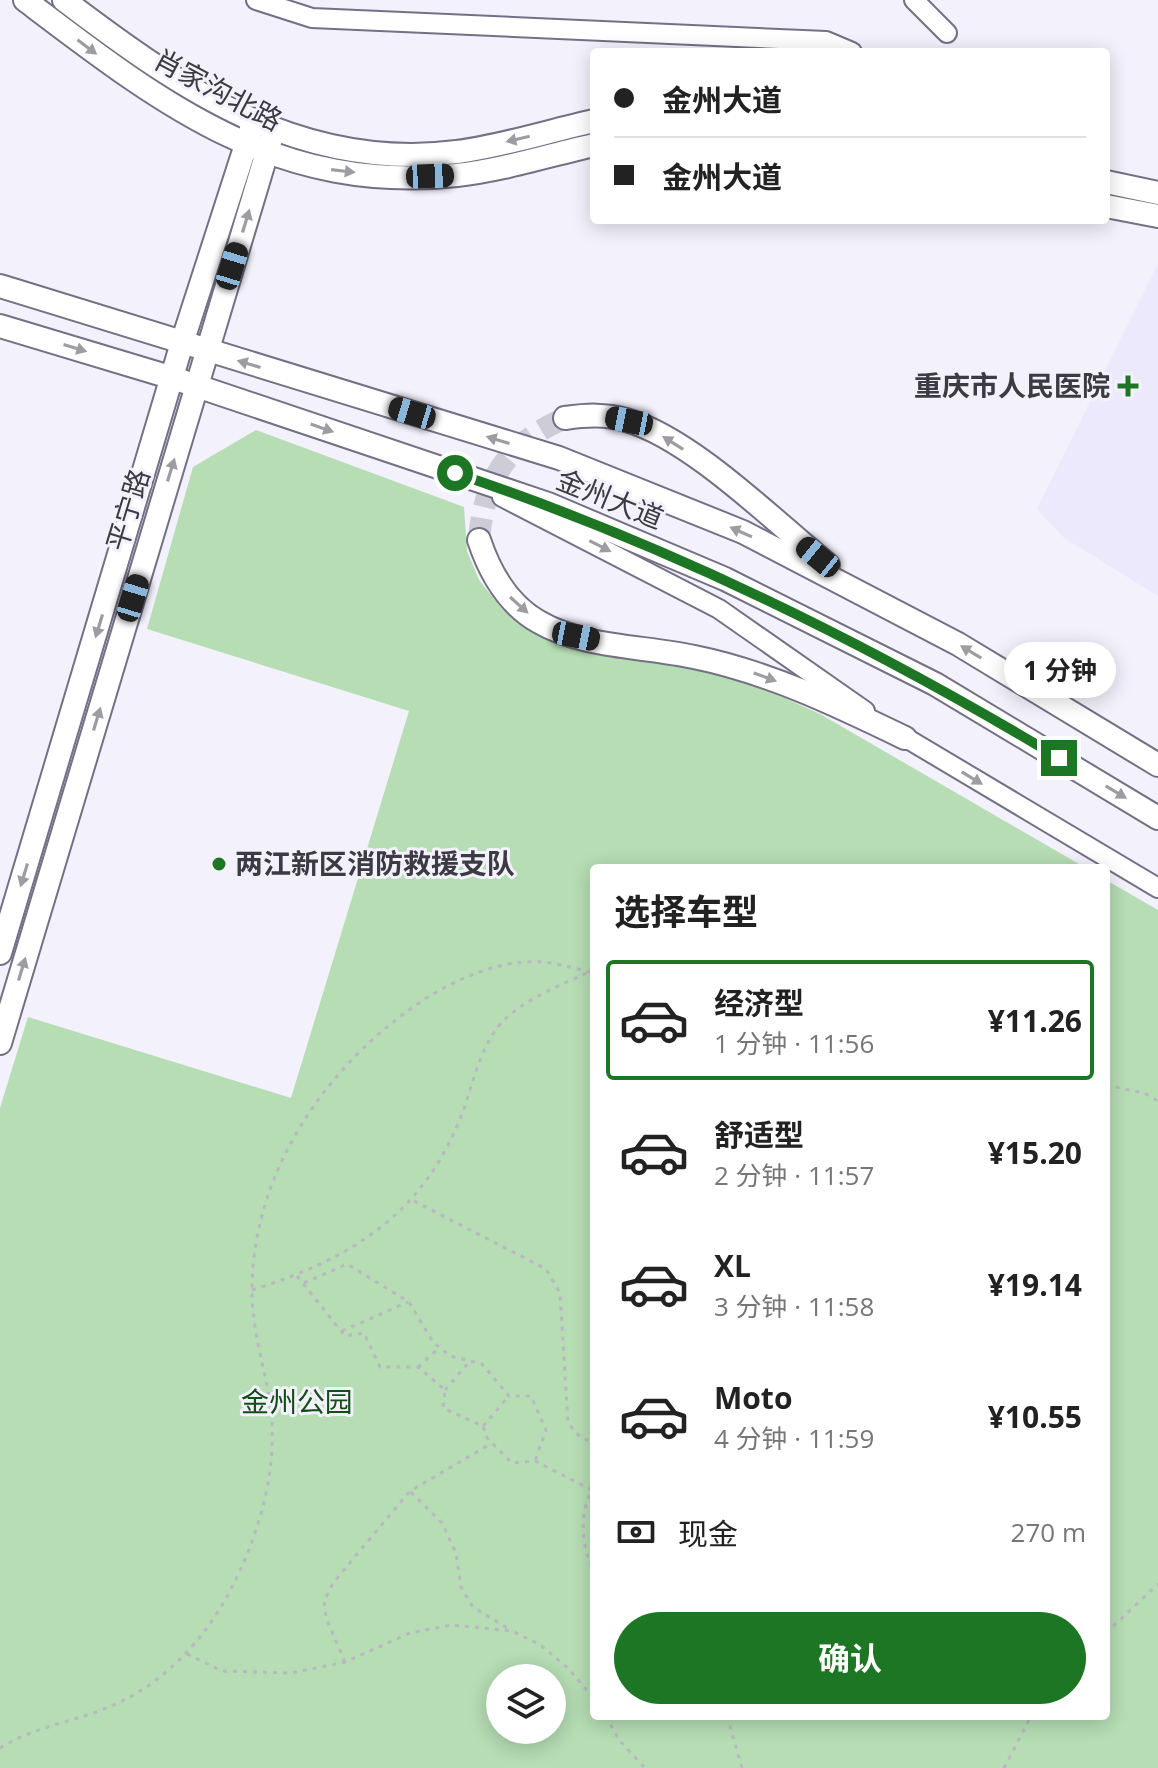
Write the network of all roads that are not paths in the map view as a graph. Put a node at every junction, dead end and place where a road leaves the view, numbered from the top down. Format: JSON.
{"nodes":[{"id":1,"x":25,"y":0,"type":"edge"},
{"id":2,"x":64,"y":0,"type":"edge"},
{"id":3,"x":256,"y":0,"type":"edge"},
{"id":4,"x":914,"y":0,"type":"edge"},
{"id":5,"x":947,"y":33,"type":"dead end"},
{"id":6,"x":843,"y":48,"type":"edge"},
{"id":7,"x":590,"y":122,"type":"edge"},
{"id":8,"x":263,"y":127,"type":"junction"},
{"id":9,"x":590,"y":146,"type":"edge"},
{"id":10,"x":257,"y":150,"type":"junction"},
{"id":11,"x":1110,"y":183,"type":"edge"},
{"id":12,"x":1158,"y":193,"type":"edge"},
{"id":13,"x":1110,"y":207,"type":"edge"},
{"id":14,"x":1158,"y":216,"type":"edge"},
{"id":15,"x":0,"y":286,"type":"edge"},
{"id":16,"x":0,"y":326,"type":"edge"},
{"id":17,"x":182,"y":343,"type":"junction"},
{"id":18,"x":205,"y":351,"type":"junction"},
{"id":19,"x":173,"y":378,"type":"junction"},
{"id":20,"x":196,"y":386,"type":"junction"},
{"id":21,"x":565,"y":418,"type":"tunnel mouth"},
{"id":22,"x":455,"y":473,"type":"junction"},
{"id":23,"x":479,"y":540,"type":"tunnel mouth"},
{"id":24,"x":866,"y":596,"type":"junction"},
{"id":25,"x":905,"y":738,"type":"junction"},
{"id":26,"x":1158,"y":765,"type":"edge"},
{"id":27,"x":1158,"y":818,"type":"edge"},
{"id":28,"x":1158,"y":888,"type":"edge"},
{"id":29,"x":0,"y":953,"type":"edge"},
{"id":30,"x":0,"y":1043,"type":"edge"}],
"edges":[{"from":1,"to":10,"type":"main road","name":"肖家沟北路","one_way":true},
{"from":2,"to":8,"type":"main road","name":"肖家沟北路"},
{"from":3,"to":6,"type":"street"},
{"from":4,"to":5,"type":"street"},
{"from":7,"to":8,"type":"main road","name":"肖家沟北路","one_way":true},
{"from":8,"to":10,"type":"main road","name":"平宁路"},
{"from":10,"to":9,"type":"main road","name":"肖家沟北路","one_way":true},
{"from":10,"to":17,"type":"main road","name":"平宁路"},
{"from":18,"to":10,"type":"main road","name":"平宁路","one_way":true},
{"from":11,"to":12,"type":"main road"},
{"from":13,"to":14,"type":"main road"},
{"from":15,"to":17,"type":"main road","name":"金州大道"},
{"from":16,"to":19,"type":"main road","name":"金州大道","one_way":true},
{"from":17,"to":18,"type":"main road","name":"金州大道"},
{"from":17,"to":19,"type":"main road","name":"平宁路"},
{"from":18,"to":20,"type":"main road","name":"平宁路"},
{"from":24,"to":18,"type":"main road","name":"金州大道","one_way":true},
{"from":19,"to":20,"type":"main road","name":"金州大道"},
{"from":19,"to":29,"type":"main road","name":"平宁路","one_way":true},
{"from":20,"to":22,"type":"main road","name":"金州大道","one_way":true},
{"from":30,"to":20,"type":"main road","name":"平宁路","one_way":true},
{"from":24,"to":21,"type":"main road","one_way":true},
{"from":22,"to":25,"type":"street","one_way":true},
{"from":22,"to":27,"type":"main road","name":"金州大道","one_way":true},
{"from":23,"to":25,"type":"main road","one_way":true},
{"from":26,"to":24,"type":"main road","name":"金州大道","one_way":true},
{"from":25,"to":28,"type":"street","one_way":true}]}
